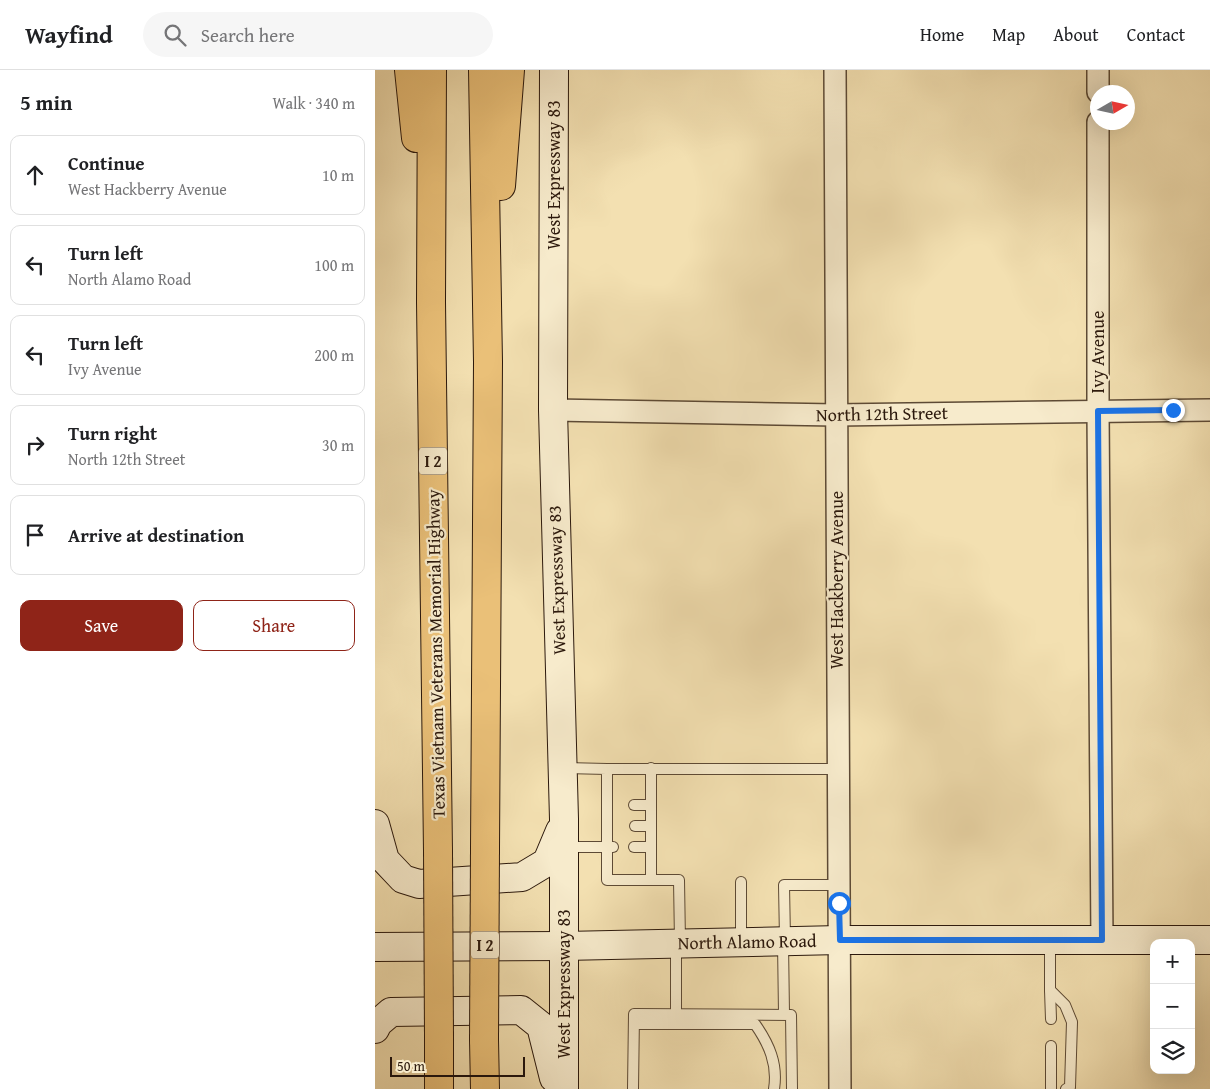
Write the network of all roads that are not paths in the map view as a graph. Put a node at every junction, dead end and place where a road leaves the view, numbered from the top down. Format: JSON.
{"nodes":[{"id":1,"x":409,"y":70,"type":"edge"},
{"id":2,"x":432,"y":70,"type":"edge"},
{"id":3,"x":483,"y":70,"type":"edge"},
{"id":4,"x":510,"y":70,"type":"edge"},
{"id":5,"x":554,"y":70,"type":"edge"},
{"id":6,"x":835,"y":70,"type":"edge"},
{"id":7,"x":1098,"y":70,"type":"edge"},
{"id":8,"x":1098,"y":85,"type":"edge"},
{"id":9,"x":1098,"y":130,"type":"edge"},
{"id":10,"x":431,"y":302,"type":"junction"},
{"id":11,"x":487,"y":362,"type":"junction"},
{"id":12,"x":553,"y":410,"type":"junction"},
{"id":13,"x":1210,"y":410,"type":"edge"},
{"id":14,"x":1098,"y":411,"type":"junction"},
{"id":15,"x":836,"y":415,"type":"junction"},
{"id":16,"x":562,"y":768,"type":"junction"},
{"id":17,"x":651,"y":768,"type":"junction"},
{"id":18,"x":607,"y":769,"type":"junction"},
{"id":19,"x":839,"y":769,"type":"junction"},
{"id":20,"x":634,"y":805,"type":"dead end"},
{"id":21,"x":651,"y":805,"type":"junction"},
{"id":22,"x":564,"y":819,"type":"junction"},
{"id":23,"x":375,"y":824,"type":"edge"},
{"id":24,"x":635,"y":826,"type":"dead end"},
{"id":25,"x":651,"y":826,"type":"junction"},
{"id":26,"x":564,"y":847,"type":"junction"},
{"id":27,"x":611,"y":847,"type":"junction"},
{"id":28,"x":634,"y":847,"type":"dead end"},
{"id":29,"x":651,"y":847,"type":"junction"},
{"id":30,"x":651,"y":880,"type":"junction"},
{"id":31,"x":741,"y":882,"type":"dead end"},
{"id":32,"x":839,"y":885,"type":"junction"},
{"id":33,"x":840,"y":940,"type":"junction"},
{"id":34,"x":1102,"y":940,"type":"junction"},
{"id":35,"x":1210,"y":940,"type":"edge"},
{"id":36,"x":784,"y":941,"type":"junction"},
{"id":37,"x":1050,"y":941,"type":"junction"},
{"id":38,"x":741,"y":942,"type":"junction"},
{"id":39,"x":678,"y":944,"type":"junction"},
{"id":40,"x":564,"y":946,"type":"junction"},
{"id":41,"x":375,"y":947,"type":"edge"},
{"id":42,"x":1051,"y":990,"type":"junction"},
{"id":43,"x":676,"y":1014,"type":"junction"},
{"id":44,"x":784,"y":1014,"type":"junction"},
{"id":45,"x":1051,"y":1019,"type":"dead end"},
{"id":46,"x":634,"y":1024,"type":"junction"},
{"id":47,"x":375,"y":1029,"type":"edge"},
{"id":48,"x":1051,"y":1046,"type":"dead end"},
{"id":49,"x":439,"y":1089,"type":"edge"},
{"id":50,"x":485,"y":1089,"type":"edge"},
{"id":51,"x":557,"y":1089,"type":"edge"},
{"id":52,"x":564,"y":1089,"type":"edge"},
{"id":53,"x":633,"y":1089,"type":"edge"},
{"id":54,"x":774,"y":1089,"type":"edge"},
{"id":55,"x":792,"y":1089,"type":"edge"},
{"id":56,"x":840,"y":1089,"type":"edge"},
{"id":57,"x":1051,"y":1089,"type":"edge"},
{"id":58,"x":1066,"y":1089,"type":"edge"}],
"edges":[{"from":1,"to":10,"type":"highway"},
{"from":2,"to":10,"type":"highway","name":"Texas Vietnam Veterans Memorial Highway","number":"I 2"},
{"from":3,"to":11,"type":"highway","number":"I 2"},
{"from":4,"to":11,"type":"highway"},
{"from":5,"to":12,"type":"main road","name":"West Expressway 83"},
{"from":6,"to":15,"type":"street","name":"West Hackberry Avenue"},
{"from":7,"to":8,"type":"street"},
{"from":9,"to":14,"type":"street","name":"Ivy Avenue"},
{"from":10,"to":49,"type":"highway","name":"Texas Vietnam Veterans Memorial Highway","number":"I 2","bridge":true},
{"from":11,"to":50,"type":"highway","number":"I 2","bridge":true},
{"from":12,"to":15,"type":"street","name":"North 12th Street"},
{"from":12,"to":16,"type":"main road","name":"West Expressway 83"},
{"from":13,"to":14,"type":"street","name":"North 12th Street"},
{"from":14,"to":15,"type":"street","name":"North 12th Street"},
{"from":14,"to":34,"type":"street","name":"Ivy Avenue"},
{"from":15,"to":19,"type":"street","name":"West Hackberry Avenue"},
{"from":16,"to":18,"type":"lane"},
{"from":16,"to":22,"type":"main road","name":"West Expressway 83"},
{"from":17,"to":18,"type":"lane"},
{"from":17,"to":19,"type":"lane"},
{"from":17,"to":21,"type":"lane"},
{"from":18,"to":27,"type":"lane"},
{"from":19,"to":32,"type":"street","name":"West Hackberry Avenue"},
{"from":20,"to":21,"type":"lane"},
{"from":21,"to":25,"type":"lane"},
{"from":22,"to":23,"type":"main road"},
{"from":22,"to":26,"type":"main road","name":"West Expressway 83"},
{"from":24,"to":25,"type":"lane"},
{"from":25,"to":29,"type":"lane"},
{"from":26,"to":27,"type":"lane"},
{"from":26,"to":40,"type":"main road","name":"West Expressway 83"},
{"from":27,"to":30,"type":"lane"},
{"from":28,"to":29,"type":"lane"},
{"from":29,"to":30,"type":"lane"},
{"from":30,"to":39,"type":"lane"},
{"from":31,"to":38,"type":"lane"},
{"from":32,"to":33,"type":"street","name":"West Hackberry Avenue"},
{"from":32,"to":36,"type":"lane"},
{"from":33,"to":36,"type":"main road","name":"North Alamo Road"},
{"from":33,"to":37,"type":"main road","name":"North Alamo Road"},
{"from":33,"to":56,"type":"street","name":"West Hackberry Avenue"},
{"from":34,"to":35,"type":"main road","name":"North Alamo Road"},
{"from":34,"to":37,"type":"main road","name":"North Alamo Road"},
{"from":36,"to":38,"type":"main road","name":"North Alamo Road"},
{"from":36,"to":44,"type":"lane"},
{"from":37,"to":42,"type":"lane"},
{"from":38,"to":39,"type":"main road","name":"North Alamo Road"},
{"from":39,"to":40,"type":"main road","name":"North Alamo Road"},
{"from":39,"to":43,"type":"lane"},
{"from":40,"to":41,"type":"main road","name":"North Alamo Road"},
{"from":40,"to":52,"type":"main road","name":"West Expressway 83"},
{"from":42,"to":45,"type":"lane"},
{"from":42,"to":58,"type":"lane"},
{"from":43,"to":44,"type":"lane"},
{"from":43,"to":46,"type":"lane"},
{"from":44,"to":55,"type":"lane"},
{"from":46,"to":53,"type":"lane"},
{"from":46,"to":54,"type":"lane"},
{"from":47,"to":51,"type":"main road"},
{"from":48,"to":57,"type":"lane"}]}
